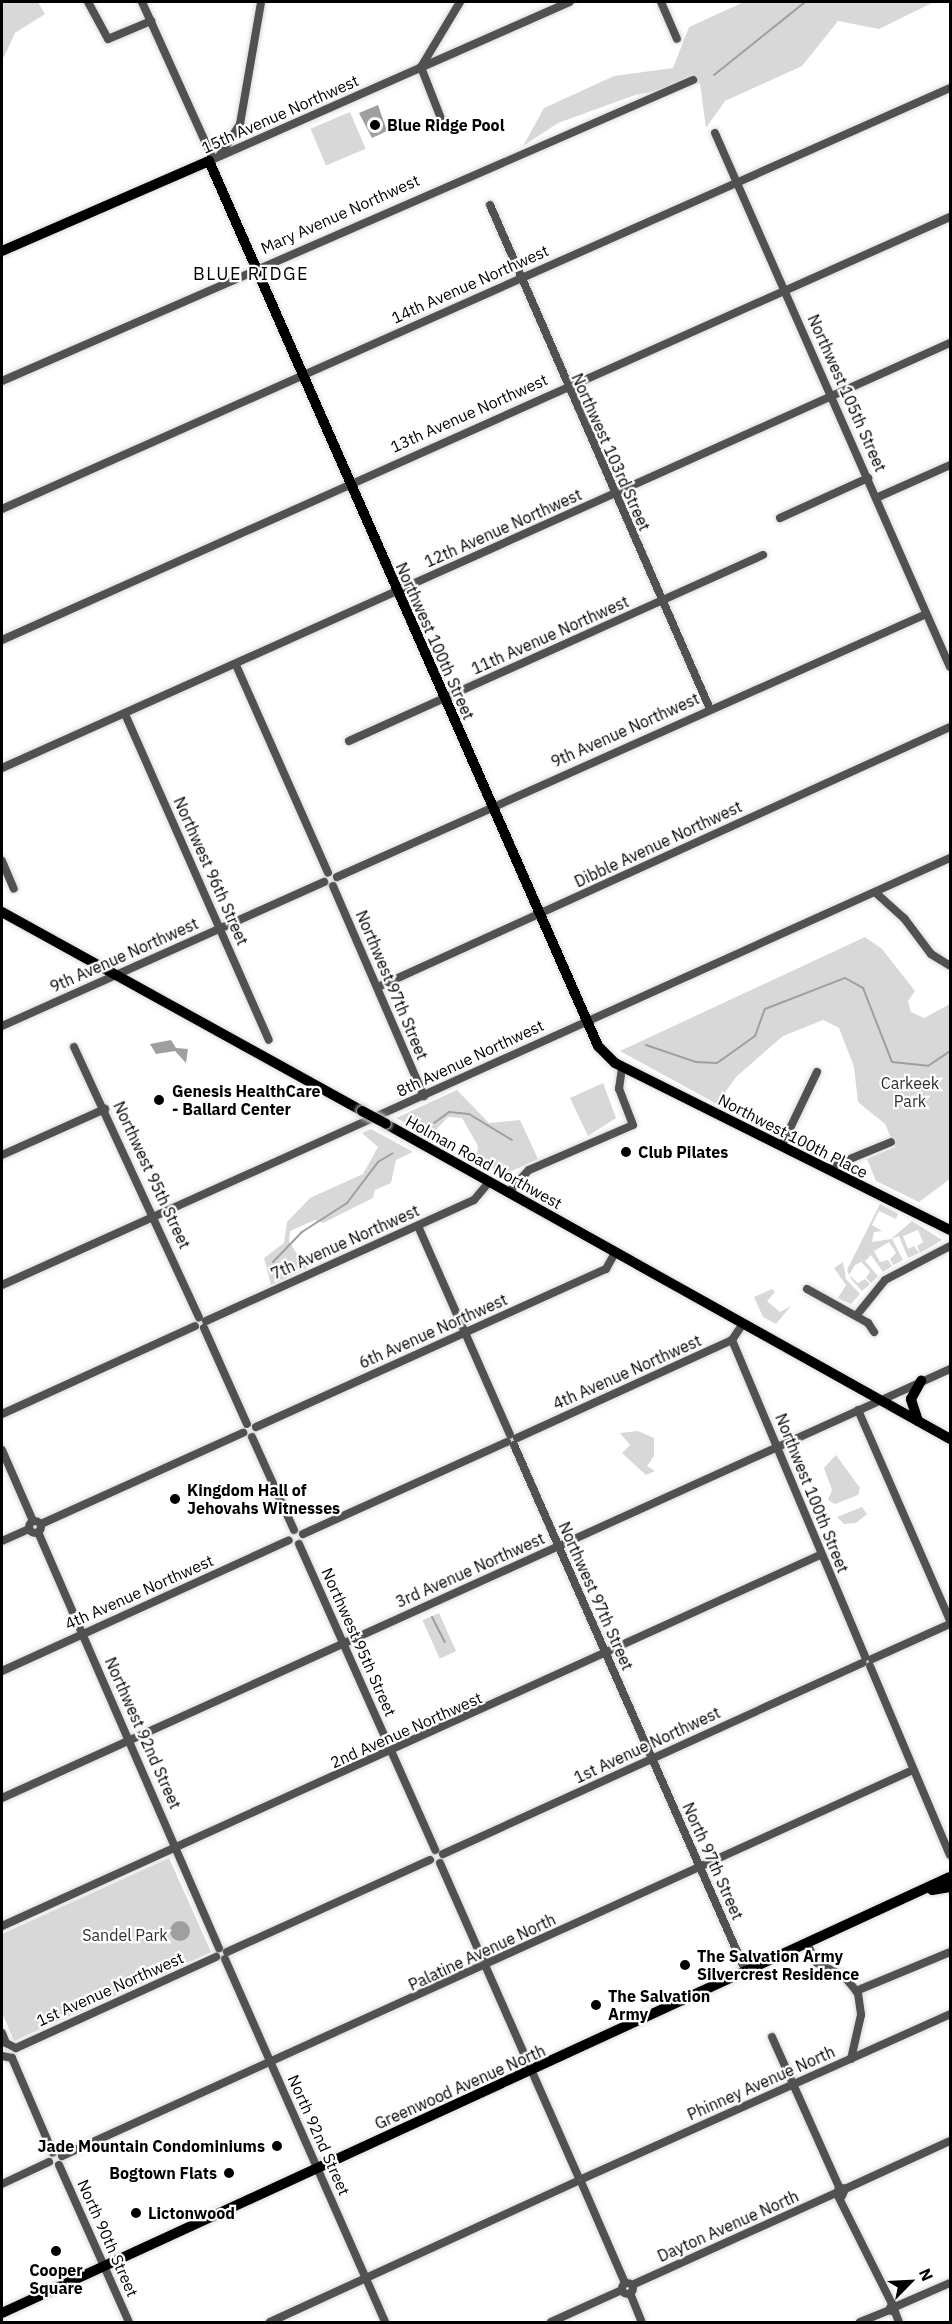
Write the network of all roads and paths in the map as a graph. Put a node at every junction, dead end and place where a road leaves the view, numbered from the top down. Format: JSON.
{"nodes":[{"id":1,"x":88,"y":2,"type":"edge"},
{"id":2,"x":142,"y":2,"type":"edge"},
{"id":3,"x":261,"y":2,"type":"edge"},
{"id":4,"x":459,"y":2,"type":"edge"},
{"id":5,"x":569,"y":2,"type":"edge"},
{"id":6,"x":661,"y":2,"type":"edge"},
{"id":7,"x":151,"y":21,"type":"junction"},
{"id":8,"x":677,"y":39,"type":"dead end"},
{"id":9,"x":421,"y":68,"type":"junction"},
{"id":10,"x":693,"y":80,"type":"dead end"},
{"id":11,"x":951,"y":88,"type":"edge"},
{"id":12,"x":442,"y":121,"type":"dead end"},
{"id":13,"x":715,"y":133,"type":"dead end"},
{"id":14,"x":214,"y":158,"type":"junction"},
{"id":15,"x":736,"y":182,"type":"junction"},
{"id":16,"x":490,"y":205,"type":"dead end"},
{"id":17,"x":951,"y":217,"type":"edge"},
{"id":18,"x":2,"y":251,"type":"edge"},
{"id":19,"x":256,"y":269,"type":"junction"},
{"id":20,"x":518,"y":279,"type":"junction"},
{"id":21,"x":786,"y":292,"type":"junction"},
{"id":22,"x":951,"y":344,"type":"edge"},
{"id":23,"x":304,"y":375,"type":"junction"},
{"id":24,"x":2,"y":381,"type":"edge"},
{"id":25,"x":565,"y":387,"type":"junction"},
{"id":26,"x":833,"y":398,"type":"junction"},
{"id":27,"x":951,"y":465,"type":"edge"},
{"id":28,"x":868,"y":478,"type":"junction"},
{"id":29,"x":350,"y":483,"type":"junction"},
{"id":30,"x":615,"y":495,"type":"junction"},
{"id":31,"x":876,"y":498,"type":"junction"},
{"id":32,"x":2,"y":509,"type":"edge"},
{"id":33,"x":780,"y":518,"type":"dead end"},
{"id":34,"x":763,"y":555,"type":"dead end"},
{"id":35,"x":398,"y":592,"type":"junction"},
{"id":36,"x":663,"y":602,"type":"junction"},
{"id":37,"x":926,"y":614,"type":"junction"},
{"id":38,"x":2,"y":640,"type":"edge"},
{"id":39,"x":236,"y":665,"type":"junction"},
{"id":40,"x":951,"y":667,"type":"edge"},
{"id":41,"x":444,"y":698,"type":"junction"},
{"id":42,"x":710,"y":709,"type":"junction"},
{"id":43,"x":125,"y":714,"type":"junction"},
{"id":44,"x":951,"y":727,"type":"edge"},
{"id":45,"x":349,"y":741,"type":"dead end"},
{"id":46,"x":2,"y":768,"type":"edge"},
{"id":47,"x":492,"y":806,"type":"junction"},
{"id":48,"x":951,"y":858,"type":"edge"},
{"id":49,"x":2,"y":861,"type":"edge"},
{"id":50,"x":332,"y":875,"type":"junction"},
{"id":51,"x":329,"y":884,"type":"junction"},
{"id":52,"x":14,"y":889,"type":"dead end"},
{"id":53,"x":876,"y":893,"type":"junction"},
{"id":54,"x":2,"y":912,"type":"edge"},
{"id":55,"x":540,"y":914,"type":"junction"},
{"id":56,"x":221,"y":929,"type":"junction"},
{"id":57,"x":951,"y":966,"type":"edge"},
{"id":58,"x":115,"y":975,"type":"junction"},
{"id":59,"x":378,"y":987,"type":"junction"},
{"id":60,"x":587,"y":1021,"type":"junction"},
{"id":61,"x":2,"y":1026,"type":"edge"},
{"id":62,"x":269,"y":1040,"type":"dead end"},
{"id":63,"x":74,"y":1047,"type":"dead end"},
{"id":64,"x":622,"y":1067,"type":"junction"},
{"id":65,"x":817,"y":1072,"type":"dead end"},
{"id":66,"x":424,"y":1096,"type":"junction"},
{"id":67,"x":105,"y":1109,"type":"junction"},
{"id":68,"x":891,"y":1142,"type":"dead end"},
{"id":69,"x":782,"y":1145,"type":"junction"},
{"id":70,"x":2,"y":1155,"type":"edge"},
{"id":71,"x":828,"y":1168,"type":"junction"},
{"id":72,"x":489,"y":1182,"type":"junction"},
{"id":73,"x":508,"y":1193,"type":"junction"},
{"id":74,"x":155,"y":1217,"type":"junction"},
{"id":75,"x":418,"y":1226,"type":"junction"},
{"id":76,"x":951,"y":1230,"type":"edge"},
{"id":77,"x":951,"y":1246,"type":"edge"},
{"id":78,"x":615,"y":1253,"type":"junction"},
{"id":79,"x":2,"y":1285,"type":"edge"},
{"id":80,"x":807,"y":1289,"type":"dead end"},
{"id":81,"x":856,"y":1316,"type":"junction"},
{"id":82,"x":201,"y":1323,"type":"junction"},
{"id":83,"x":742,"y":1324,"type":"junction"},
{"id":84,"x":874,"y":1332,"type":"dead end"},
{"id":85,"x":466,"y":1334,"type":"junction"},
{"id":86,"x":732,"y":1340,"type":"junction"},
{"id":87,"x":951,"y":1369,"type":"edge"},
{"id":88,"x":921,"y":1381,"type":"junction"},
{"id":89,"x":880,"y":1400,"type":"junction"},
{"id":90,"x":858,"y":1410,"type":"junction"},
{"id":91,"x":2,"y":1414,"type":"edge"},
{"id":92,"x":918,"y":1421,"type":"junction"},
{"id":93,"x":249,"y":1430,"type":"junction"},
{"id":94,"x":951,"y":1439,"type":"edge"},
{"id":95,"x":512,"y":1440,"type":"junction"},
{"id":96,"x":777,"y":1448,"type":"junction"},
{"id":97,"x":2,"y":1450,"type":"edge"},
{"id":98,"x":35,"y":1526,"type":"junction"},
{"id":99,"x":298,"y":1532,"type":"junction"},
{"id":100,"x":290,"y":1540,"type":"junction"},
{"id":101,"x":2,"y":1541,"type":"edge"},
{"id":102,"x":299,"y":1544,"type":"junction"},
{"id":103,"x":557,"y":1547,"type":"junction"},
{"id":104,"x":820,"y":1555,"type":"junction"},
{"id":105,"x":951,"y":1623,"type":"edge"},
{"id":106,"x":82,"y":1634,"type":"junction"},
{"id":107,"x":344,"y":1644,"type":"junction"},
{"id":108,"x":605,"y":1655,"type":"junction"},
{"id":109,"x":867,"y":1661,"type":"junction"},
{"id":110,"x":2,"y":1671,"type":"edge"},
{"id":111,"x":130,"y":1740,"type":"junction"},
{"id":112,"x":391,"y":1753,"type":"junction"},
{"id":113,"x":652,"y":1759,"type":"junction"},
{"id":114,"x":913,"y":1770,"type":"junction"},
{"id":115,"x":2,"y":1798,"type":"edge"},
{"id":116,"x":177,"y":1849,"type":"junction"},
{"id":117,"x":951,"y":1855,"type":"edge"},
{"id":118,"x":439,"y":1856,"type":"junction"},
{"id":119,"x":699,"y":1868,"type":"junction"},
{"id":120,"x":951,"y":1877,"type":"edge"},
{"id":121,"x":951,"y":1887,"type":"edge"},
{"id":122,"x":932,"y":1890,"type":"junction"},
{"id":123,"x":2,"y":1926,"type":"edge"},
{"id":124,"x":808,"y":1946,"type":"junction"},
{"id":125,"x":951,"y":1952,"type":"edge"},
{"id":126,"x":222,"y":1954,"type":"junction"},
{"id":127,"x":485,"y":1966,"type":"junction"},
{"id":128,"x":747,"y":1974,"type":"junction"},
{"id":129,"x":856,"y":1991,"type":"junction"},
{"id":130,"x":951,"y":2014,"type":"edge"},
{"id":131,"x":2,"y":2033,"type":"edge"},
{"id":132,"x":772,"y":2037,"type":"dead end"},
{"id":133,"x":4,"y":2045,"type":"edge"},
{"id":134,"x":16,"y":2048,"type":"junction"},
{"id":135,"x":2,"y":2056,"type":"edge"},
{"id":136,"x":12,"y":2058,"type":"junction"},
{"id":137,"x":851,"y":2059,"type":"junction"},
{"id":138,"x":270,"y":2062,"type":"junction"},
{"id":139,"x":532,"y":2071,"type":"junction"},
{"id":140,"x":796,"y":2085,"type":"junction"},
{"id":141,"x":951,"y":2141,"type":"edge"},
{"id":142,"x":58,"y":2158,"type":"junction"},
{"id":143,"x":317,"y":2168,"type":"junction"},
{"id":144,"x":580,"y":2180,"type":"junction"},
{"id":145,"x":2,"y":2184,"type":"edge"},
{"id":146,"x":841,"y":2191,"type":"junction"},
{"id":147,"x":104,"y":2266,"type":"junction"},
{"id":148,"x":365,"y":2279,"type":"junction"},
{"id":149,"x":951,"y":2283,"type":"edge"},
{"id":150,"x":627,"y":2288,"type":"junction"},
{"id":151,"x":893,"y":2308,"type":"junction"},
{"id":152,"x":2,"y":2313,"type":"edge"},
{"id":153,"x":129,"y":2322,"type":"edge"},
{"id":154,"x":270,"y":2322,"type":"edge"},
{"id":155,"x":385,"y":2322,"type":"edge"},
{"id":156,"x":552,"y":2322,"type":"edge"},
{"id":157,"x":642,"y":2322,"type":"edge"},
{"id":158,"x":860,"y":2322,"type":"edge"},
{"id":159,"x":900,"y":2322,"type":"edge"}],
"edges":[{"from":1,"to":7,"type":"street"},
{"from":2,"to":7,"type":"street","name":"Northwest 100th Street"},
{"from":3,"to":14,"type":"street"},
{"from":4,"to":9,"type":"street"},
{"from":5,"to":9,"type":"street","name":"15th Avenue Northwest"},
{"from":6,"to":8,"type":"street"},
{"from":7,"to":14,"type":"street","name":"Northwest 100th Street"},
{"from":9,"to":12,"type":"street"},
{"from":9,"to":14,"type":"street","name":"15th Avenue Northwest"},
{"from":10,"to":19,"type":"street","name":"Mary Avenue Northwest"},
{"from":11,"to":15,"type":"street","name":"14th Avenue Northwest"},
{"from":13,"to":15,"type":"street","name":"Northwest 105th Street"},
{"from":14,"to":18,"type":"main road","name":"15th Avenue Northwest"},
{"from":14,"to":19,"type":"main road","name":"Northwest 100th Street"},
{"from":15,"to":20,"type":"street","name":"14th Avenue Northwest"},
{"from":15,"to":21,"type":"street","name":"Northwest 105th Street"},
{"from":16,"to":20,"type":"street","name":"Northwest 103rd Street"},
{"from":17,"to":21,"type":"street","name":"13th Avenue Northwest"},
{"from":19,"to":23,"type":"main road","name":"Northwest 100th Street"},
{"from":19,"to":24,"type":"street","name":"Mary Avenue Northwest"},
{"from":20,"to":23,"type":"street","name":"14th Avenue Northwest"},
{"from":20,"to":25,"type":"street","name":"Northwest 103rd Street"},
{"from":21,"to":25,"type":"street","name":"13th Avenue Northwest"},
{"from":21,"to":26,"type":"street","name":"Northwest 105th Street"},
{"from":22,"to":26,"type":"street","name":"12th Avenue Northwest"},
{"from":23,"to":29,"type":"main road","name":"Northwest 100th Street"},
{"from":23,"to":32,"type":"street","name":"14th Avenue Northwest"},
{"from":25,"to":29,"type":"street","name":"13th Avenue Northwest"},
{"from":25,"to":30,"type":"street","name":"Northwest 103rd Street"},
{"from":26,"to":28,"type":"street","name":"Northwest 105th Street"},
{"from":26,"to":30,"type":"street","name":"12th Avenue Northwest"},
{"from":27,"to":31,"type":"street"},
{"from":28,"to":31,"type":"street","name":"Northwest 105th Street"},
{"from":28,"to":33,"type":"street"},
{"from":29,"to":35,"type":"main road","name":"Northwest 100th Street"},
{"from":29,"to":38,"type":"street","name":"13th Avenue Northwest"},
{"from":30,"to":35,"type":"street","name":"12th Avenue Northwest"},
{"from":30,"to":36,"type":"street","name":"Northwest 103rd Street"},
{"from":31,"to":37,"type":"street","name":"Northwest 105th Street"},
{"from":34,"to":36,"type":"street","name":"11th Avenue Northwest"},
{"from":35,"to":39,"type":"street","name":"12th Avenue Northwest"},
{"from":35,"to":41,"type":"main road","name":"Northwest 100th Street"},
{"from":36,"to":41,"type":"street","name":"11th Avenue Northwest"},
{"from":36,"to":42,"type":"street","name":"Northwest 103rd Street"},
{"from":37,"to":40,"type":"street","name":"Northwest 105th Street"},
{"from":37,"to":42,"type":"street","name":"9th Avenue Northwest"},
{"from":39,"to":43,"type":"street","name":"12th Avenue Northwest"},
{"from":39,"to":50,"type":"street"},
{"from":41,"to":45,"type":"street","name":"11th Avenue Northwest"},
{"from":41,"to":47,"type":"main road","name":"Northwest 100th Street"},
{"from":42,"to":47,"type":"street","name":"9th Avenue Northwest"},
{"from":43,"to":46,"type":"street","name":"12th Avenue Northwest"},
{"from":43,"to":56,"type":"street","name":"Northwest 96th Street"},
{"from":44,"to":55,"type":"street","name":"Dibble Avenue Northwest"},
{"from":47,"to":50,"type":"street","name":"9th Avenue Northwest"},
{"from":47,"to":55,"type":"main road","name":"Northwest 100th Street"},
{"from":48,"to":53,"type":"street","name":"8th Avenue Northwest"},
{"from":49,"to":52,"type":"street"},
{"from":50,"to":51,"type":"street"},
{"from":51,"to":56,"type":"street","name":"9th Avenue Northwest"},
{"from":51,"to":59,"type":"street","name":"Northwest 97th Street"},
{"from":53,"to":57,"type":"street"},
{"from":53,"to":60,"type":"street","name":"8th Avenue Northwest"},
{"from":54,"to":58,"type":"main road","name":"Holman Road Northwest"},
{"from":55,"to":59,"type":"street","name":"Dibble Avenue Northwest"},
{"from":55,"to":60,"type":"main road","name":"Northwest 100th Street"},
{"from":56,"to":58,"type":"street","name":"9th Avenue Northwest"},
{"from":56,"to":62,"type":"street","name":"Northwest 96th Street"},
{"from":58,"to":61,"type":"street","name":"9th Avenue Northwest"},
{"from":58,"to":72,"type":"main road","name":"Holman Road Northwest","bridge":true},
{"from":59,"to":66,"type":"street","name":"Northwest 97th Street"},
{"from":60,"to":64,"type":"main road","name":"Northwest 100th Street"},
{"from":60,"to":66,"type":"street","name":"8th Avenue Northwest"},
{"from":63,"to":67,"type":"street","name":"Northwest 95th Street"},
{"from":64,"to":69,"type":"main road","name":"Northwest 100th Place"},
{"from":64,"to":73,"type":"street"},
{"from":65,"to":69,"type":"street"},
{"from":66,"to":74,"type":"street","name":"8th Avenue Northwest"},
{"from":67,"to":70,"type":"street"},
{"from":67,"to":74,"type":"street","name":"Northwest 95th Street"},
{"from":68,"to":71,"type":"street"},
{"from":69,"to":71,"type":"main road","name":"Northwest 100th Place"},
{"from":71,"to":76,"type":"main road","name":"Northwest 100th Place"},
{"from":72,"to":73,"type":"main road","name":"Holman Road Northwest"},
{"from":72,"to":75,"type":"street","name":"7th Avenue Northwest"},
{"from":73,"to":78,"type":"main road","name":"Holman Road Northwest"},
{"from":74,"to":79,"type":"street","name":"8th Avenue Northwest"},
{"from":74,"to":82,"type":"street","name":"Northwest 95th Street"},
{"from":75,"to":82,"type":"street","name":"7th Avenue Northwest"},
{"from":75,"to":85,"type":"street","name":"Northwest 97th Street"},
{"from":77,"to":81,"type":"street"},
{"from":78,"to":83,"type":"main road","name":"Holman Road Northwest"},
{"from":78,"to":85,"type":"street","name":"6th Avenue Northwest"},
{"from":80,"to":81,"type":"street"},
{"from":81,"to":84,"type":"street"},
{"from":82,"to":91,"type":"street","name":"7th Avenue Northwest"},
{"from":82,"to":93,"type":"street","name":"Northwest 95th Street"},
{"from":83,"to":86,"type":"street"},
{"from":83,"to":89,"type":"main road","name":"Holman Road Northwest"},
{"from":85,"to":93,"type":"street","name":"6th Avenue Northwest"},
{"from":85,"to":95,"type":"street","name":"Northwest 97th Street"},
{"from":86,"to":95,"type":"street","name":"4th Avenue Northwest"},
{"from":86,"to":96,"type":"street","name":"Northwest 100th Street"},
{"from":87,"to":88,"type":"street","name":"3rd Avenue Northwest"},
{"from":88,"to":89,"type":"street","name":"3rd Avenue Northwest"},
{"from":88,"to":92,"type":"main road"},
{"from":89,"to":90,"type":"street","name":"3rd Avenue Northwest"},
{"from":89,"to":92,"type":"main road","name":"Holman Road Northwest"},
{"from":90,"to":96,"type":"street","name":"3rd Avenue Northwest"},
{"from":90,"to":105,"type":"street"},
{"from":92,"to":94,"type":"main road","name":"Holman Road Northwest"},
{"from":93,"to":98,"type":"street","name":"6th Avenue Northwest"},
{"from":93,"to":99,"type":"street","name":"Northwest 95th Street"},
{"from":95,"to":99,"type":"street","name":"4th Avenue Northwest"},
{"from":95,"to":103,"type":"street","name":"Northwest 97th Street"},
{"from":96,"to":103,"type":"street","name":"3rd Avenue Northwest"},
{"from":96,"to":104,"type":"street","name":"Northwest 100th Street"},
{"from":97,"to":98,"type":"street","name":"Northwest 92nd Street"},
{"from":98,"to":101,"type":"street","name":"6th Avenue Northwest"},
{"from":98,"to":106,"type":"street","name":"Northwest 92nd Street"},
{"from":99,"to":100,"type":"street"},
{"from":99,"to":102,"type":"street"},
{"from":100,"to":102,"type":"street"},
{"from":100,"to":106,"type":"street","name":"4th Avenue Northwest"},
{"from":102,"to":107,"type":"street","name":"Northwest 95th Street"},
{"from":103,"to":107,"type":"street","name":"3rd Avenue Northwest"},
{"from":103,"to":108,"type":"street","name":"Northwest 97th Street"},
{"from":104,"to":108,"type":"street","name":"2nd Avenue Northwest"},
{"from":104,"to":109,"type":"street","name":"Northwest 100th Street"},
{"from":105,"to":109,"type":"street","name":"1st Avenue Northwest"},
{"from":106,"to":110,"type":"street","name":"4th Avenue Northwest"},
{"from":106,"to":111,"type":"street","name":"Northwest 92nd Street"},
{"from":107,"to":111,"type":"street","name":"3rd Avenue Northwest"},
{"from":107,"to":112,"type":"street","name":"Northwest 95th Street"},
{"from":108,"to":112,"type":"street","name":"2nd Avenue Northwest"},
{"from":108,"to":113,"type":"street","name":"Northwest 97th Street"},
{"from":109,"to":113,"type":"street","name":"1st Avenue Northwest"},
{"from":109,"to":114,"type":"street","name":"Northwest 100th Street"},
{"from":111,"to":115,"type":"street","name":"3rd Avenue Northwest"},
{"from":111,"to":116,"type":"street","name":"Northwest 92nd Street"},
{"from":112,"to":116,"type":"street","name":"2nd Avenue Northwest"},
{"from":112,"to":118,"type":"street","name":"Northwest 95th Street"},
{"from":113,"to":118,"type":"street","name":"1st Avenue Northwest"},
{"from":113,"to":119,"type":"street","name":"North 97th Street"},
{"from":114,"to":117,"type":"street","name":"Northwest 100th Street"},
{"from":114,"to":119,"type":"street","name":"Palatine Avenue North"},
{"from":116,"to":123,"type":"street","name":"2nd Avenue Northwest"},
{"from":116,"to":126,"type":"street","name":"Northwest 92nd Street"},
{"from":118,"to":126,"type":"street","name":"1st Avenue Northwest"},
{"from":118,"to":127,"type":"street","name":"Northwest 95th Street"},
{"from":119,"to":127,"type":"street","name":"Palatine Avenue North"},
{"from":119,"to":128,"type":"street","name":"North 97th Street"},
{"from":120,"to":122,"type":"main road","name":"Greenwood Avenue North"},
{"from":121,"to":122,"type":"main road","name":"Greenwood Avenue North"},
{"from":122,"to":124,"type":"main road","name":"Greenwood Avenue North"},
{"from":124,"to":128,"type":"main road","name":"Greenwood Avenue North"},
{"from":124,"to":129,"type":"street"},
{"from":125,"to":129,"type":"street"},
{"from":126,"to":134,"type":"street","name":"1st Avenue Northwest"},
{"from":126,"to":138,"type":"street","name":"North 92nd Street"},
{"from":127,"to":138,"type":"street","name":"Palatine Avenue North"},
{"from":127,"to":139,"type":"street","name":"Northwest 95th Street"},
{"from":128,"to":139,"type":"main road","name":"Greenwood Avenue North"},
{"from":129,"to":137,"type":"street"},
{"from":130,"to":137,"type":"street","name":"Phinney Avenue North"},
{"from":131,"to":133,"type":"street"},
{"from":132,"to":140,"type":"street"},
{"from":133,"to":134,"type":"street"},
{"from":134,"to":136,"type":"street"},
{"from":135,"to":136,"type":"street"},
{"from":136,"to":142,"type":"street","name":"North 90th Street"},
{"from":137,"to":140,"type":"street","name":"Phinney Avenue North"},
{"from":138,"to":142,"type":"street","name":"Palatine Avenue North"},
{"from":138,"to":143,"type":"street","name":"North 92nd Street"},
{"from":139,"to":143,"type":"main road","name":"Greenwood Avenue North"},
{"from":139,"to":144,"type":"street","name":"Northwest 95th Street"},
{"from":140,"to":144,"type":"street","name":"Phinney Avenue North"},
{"from":140,"to":146,"type":"street"},
{"from":141,"to":146,"type":"street","name":"Dayton Avenue North"},
{"from":142,"to":145,"type":"street"},
{"from":142,"to":147,"type":"street","name":"North 90th Street"},
{"from":143,"to":147,"type":"main road","name":"Greenwood Avenue North"},
{"from":143,"to":148,"type":"street","name":"North 92nd Street"},
{"from":144,"to":148,"type":"street","name":"Phinney Avenue North"},
{"from":144,"to":150,"type":"street","name":"Northwest 95th Street"},
{"from":146,"to":150,"type":"street","name":"Dayton Avenue North"},
{"from":146,"to":151,"type":"street"},
{"from":147,"to":152,"type":"main road","name":"Greenwood Avenue North"},
{"from":147,"to":153,"type":"street","name":"North 90th Street"},
{"from":148,"to":154,"type":"street","name":"Phinney Avenue North"},
{"from":148,"to":155,"type":"street","name":"North 92nd Street"},
{"from":149,"to":151,"type":"street"},
{"from":150,"to":156,"type":"street","name":"Dayton Avenue North"},
{"from":150,"to":157,"type":"street","name":"Northwest 95th Street"},
{"from":151,"to":158,"type":"street"},
{"from":151,"to":159,"type":"street"}]}
